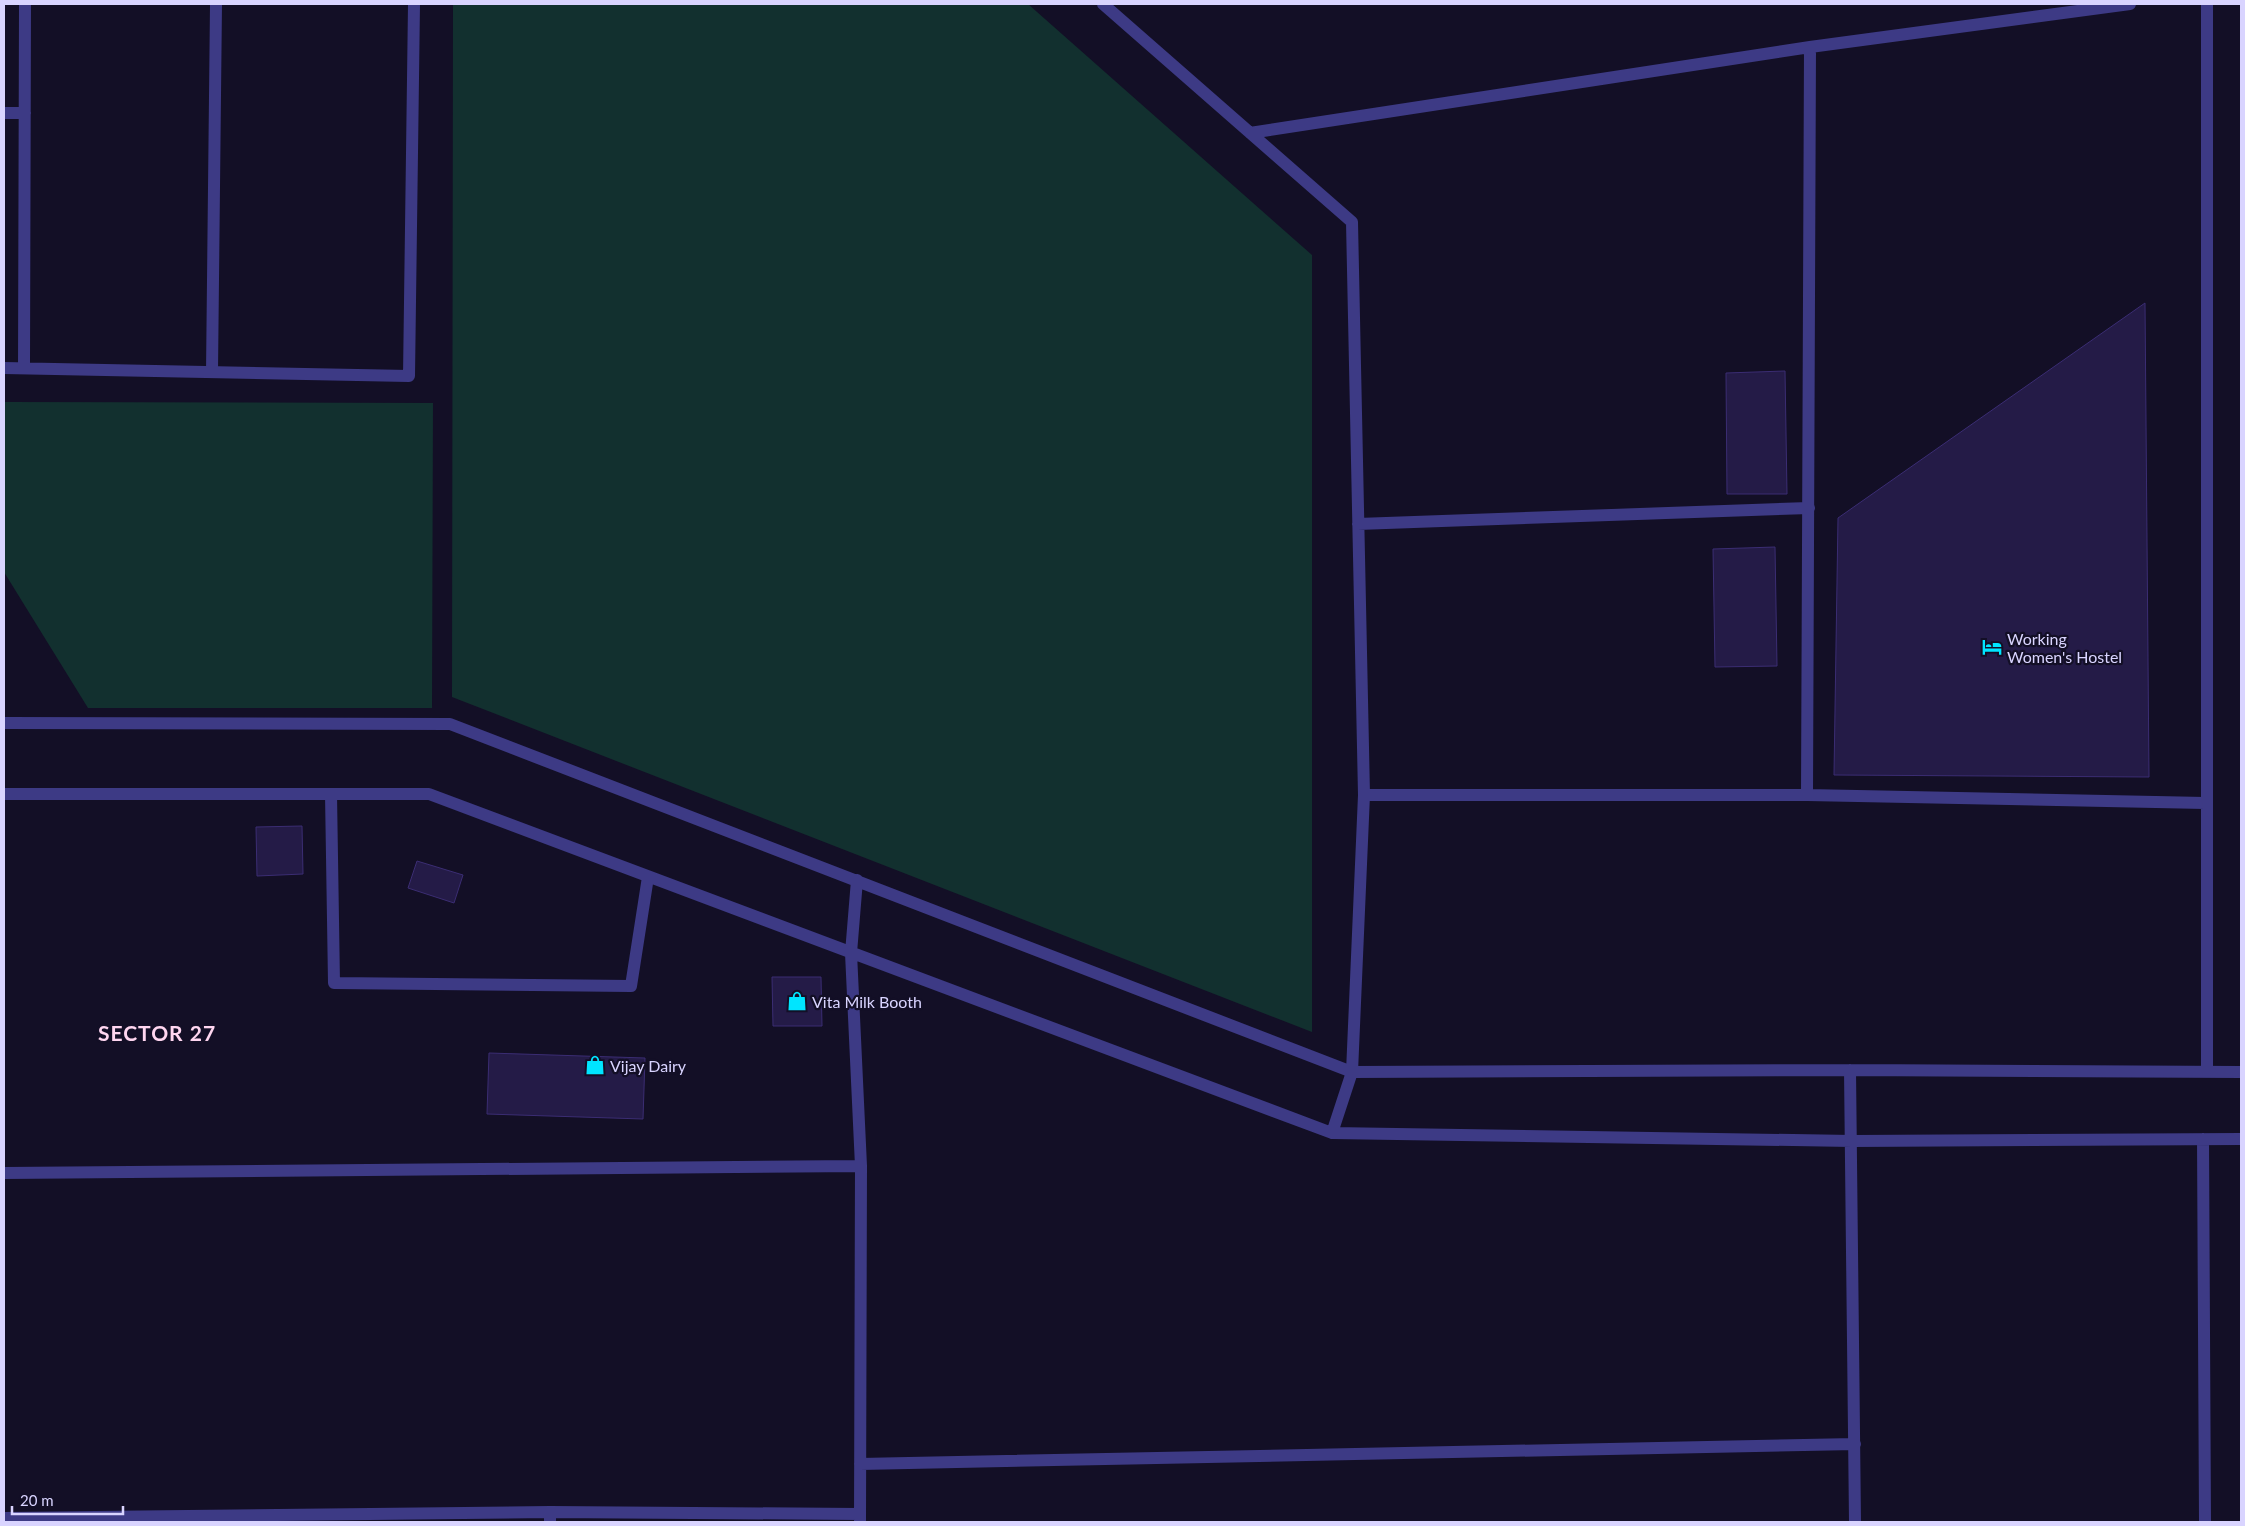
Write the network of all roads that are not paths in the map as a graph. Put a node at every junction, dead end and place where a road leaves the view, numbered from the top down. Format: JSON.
{"nodes":[{"id":1,"x":25,"y":4,"type":"edge"},
{"id":2,"x":216,"y":4,"type":"edge"},
{"id":3,"x":414,"y":4,"type":"edge"},
{"id":4,"x":1103,"y":4,"type":"edge"},
{"id":5,"x":2130,"y":4,"type":"edge"},
{"id":6,"x":2207,"y":4,"type":"edge"},
{"id":7,"x":1810,"y":47,"type":"junction"},
{"id":8,"x":4,"y":113,"type":"edge"},
{"id":9,"x":24,"y":113,"type":"junction"},
{"id":10,"x":1250,"y":133,"type":"junction"},
{"id":11,"x":4,"y":368,"type":"edge"},
{"id":12,"x":24,"y":368,"type":"junction"},
{"id":13,"x":212,"y":372,"type":"junction"},
{"id":14,"x":1808,"y":508,"type":"junction"},
{"id":15,"x":1358,"y":524,"type":"junction"},
{"id":16,"x":4,"y":724,"type":"edge"},
{"id":17,"x":4,"y":794,"type":"edge"},
{"id":18,"x":331,"y":794,"type":"junction"},
{"id":19,"x":1364,"y":795,"type":"junction"},
{"id":20,"x":1807,"y":795,"type":"junction"},
{"id":21,"x":2205,"y":803,"type":"junction"},
{"id":22,"x":648,"y":877,"type":"junction"},
{"id":23,"x":857,"y":880,"type":"junction"},
{"id":24,"x":851,"y":953,"type":"junction"},
{"id":25,"x":1850,"y":1070,"type":"junction"},
{"id":26,"x":1352,"y":1072,"type":"junction"},
{"id":27,"x":2207,"y":1072,"type":"junction"},
{"id":28,"x":2241,"y":1072,"type":"edge"},
{"id":29,"x":1332,"y":1133,"type":"junction"},
{"id":30,"x":2204,"y":1139,"type":"junction"},
{"id":31,"x":2241,"y":1139,"type":"edge"},
{"id":32,"x":1852,"y":1141,"type":"junction"},
{"id":33,"x":860,"y":1166,"type":"junction"},
{"id":34,"x":4,"y":1174,"type":"edge"},
{"id":35,"x":1855,"y":1444,"type":"junction"},
{"id":36,"x":860,"y":1464,"type":"junction"},
{"id":37,"x":550,"y":1517,"type":"edge"},
{"id":38,"x":4,"y":1518,"type":"edge"},
{"id":39,"x":860,"y":1518,"type":"edge"},
{"id":40,"x":1855,"y":1522,"type":"edge"},
{"id":41,"x":2205,"y":1522,"type":"edge"}],
"edges":[{"from":1,"to":9,"type":"street"},
{"from":2,"to":13,"type":"street"},
{"from":3,"to":13,"type":"street"},
{"from":4,"to":10,"type":"street"},
{"from":5,"to":7,"type":"street"},
{"from":6,"to":21,"type":"street"},
{"from":7,"to":10,"type":"street"},
{"from":7,"to":14,"type":"street"},
{"from":8,"to":9,"type":"street"},
{"from":9,"to":12,"type":"street"},
{"from":10,"to":15,"type":"street"},
{"from":11,"to":12,"type":"street"},
{"from":12,"to":13,"type":"street"},
{"from":14,"to":15,"type":"street"},
{"from":14,"to":20,"type":"street"},
{"from":15,"to":19,"type":"street"},
{"from":16,"to":23,"type":"street"},
{"from":17,"to":18,"type":"street"},
{"from":18,"to":22,"type":"street"},
{"from":18,"to":22,"type":"street"},
{"from":19,"to":20,"type":"street"},
{"from":19,"to":26,"type":"street"},
{"from":20,"to":21,"type":"street"},
{"from":21,"to":27,"type":"street"},
{"from":22,"to":24,"type":"street"},
{"from":23,"to":24,"type":"street"},
{"from":23,"to":26,"type":"street"},
{"from":24,"to":29,"type":"street"},
{"from":24,"to":33,"type":"street"},
{"from":25,"to":26,"type":"street"},
{"from":25,"to":27,"type":"street"},
{"from":25,"to":32,"type":"street"},
{"from":26,"to":29,"type":"street"},
{"from":27,"to":28,"type":"street"},
{"from":29,"to":32,"type":"street"},
{"from":30,"to":31,"type":"street"},
{"from":30,"to":32,"type":"street"},
{"from":30,"to":41,"type":"street"},
{"from":32,"to":35,"type":"street"},
{"from":33,"to":34,"type":"street"},
{"from":33,"to":36,"type":"street"},
{"from":35,"to":36,"type":"street"},
{"from":35,"to":40,"type":"street"},
{"from":36,"to":39,"type":"street"},
{"from":37,"to":38,"type":"street"},
{"from":37,"to":39,"type":"street"}]}
